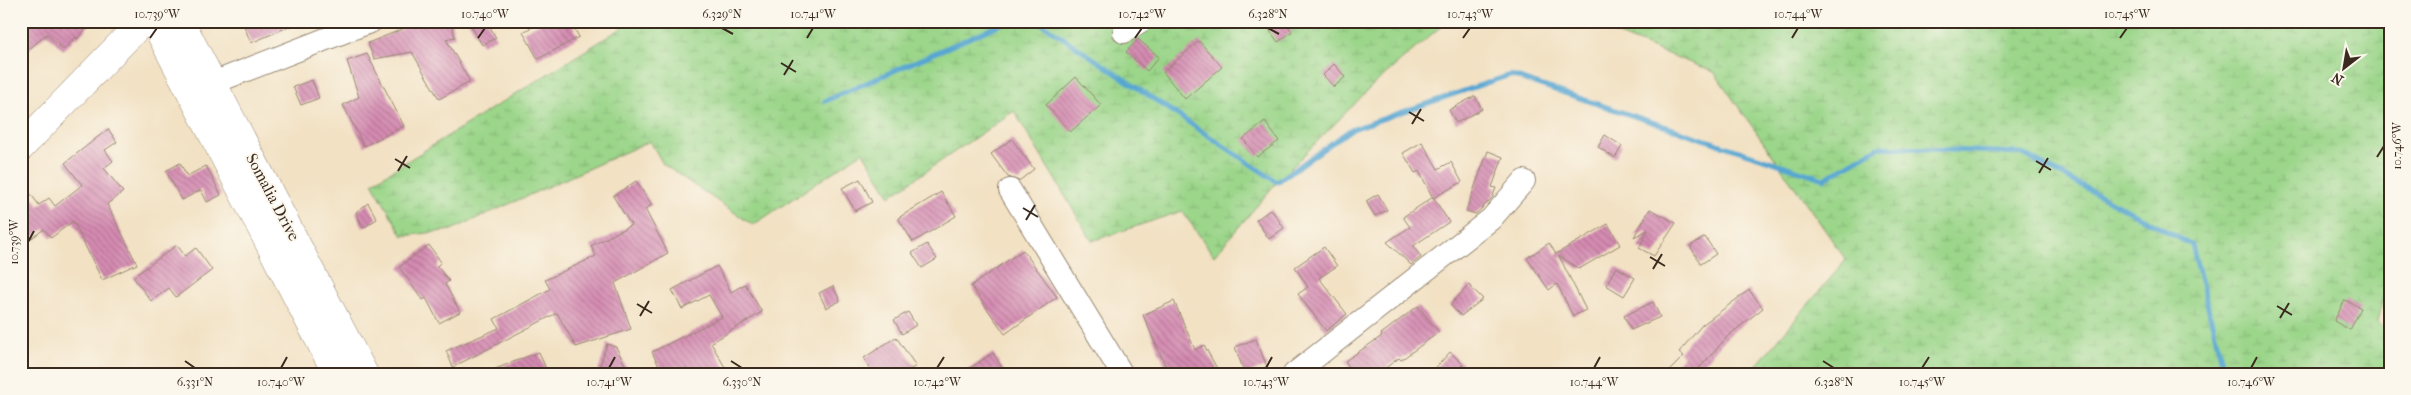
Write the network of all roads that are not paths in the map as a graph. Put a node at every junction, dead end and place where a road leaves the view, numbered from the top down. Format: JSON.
{"nodes":[{"id":1,"x":143,"y":21,"type":"edge"},
{"id":2,"x":154,"y":21,"type":"edge"},
{"id":3,"x":180,"y":21,"type":"edge"},
{"id":4,"x":372,"y":21,"type":"edge"},
{"id":5,"x":213,"y":82,"type":"junction"},
{"id":6,"x":21,"y":147,"type":"edge"},
{"id":7,"x":1524,"y":181,"type":"dead end"},
{"id":8,"x":1010,"y":190,"type":"dead end"},
{"id":9,"x":337,"y":374,"type":"edge"},
{"id":10,"x":364,"y":374,"type":"edge"},
{"id":11,"x":1122,"y":374,"type":"edge"},
{"id":12,"x":1294,"y":374,"type":"edge"}],
"edges":[{"from":1,"to":6,"type":"main road"},
{"from":2,"to":9,"type":"main road","name":"Somalia Drive"},
{"from":3,"to":5,"type":"main road","name":"Somalia Drive"},
{"from":4,"to":5,"type":"street"},
{"from":5,"to":10,"type":"main road","name":"Somalia Drive"},
{"from":7,"to":12,"type":"street"},
{"from":8,"to":11,"type":"street"}]}
